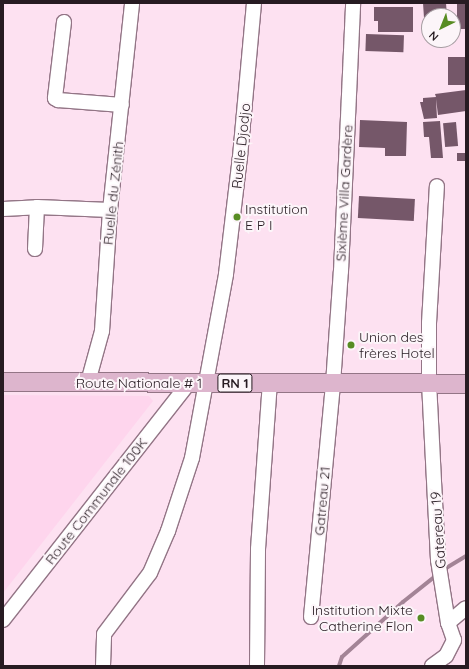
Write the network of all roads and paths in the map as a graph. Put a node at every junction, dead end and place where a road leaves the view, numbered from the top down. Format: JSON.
{"nodes":[{"id":1,"x":132,"y":3,"type":"edge"},
{"id":2,"x":254,"y":3,"type":"edge"},
{"id":3,"x":352,"y":3,"type":"edge"},
{"id":4,"x":64,"y":22,"type":"dead end"},
{"id":5,"x":122,"y":105,"type":"junction"},
{"id":6,"x":437,"y":186,"type":"dead end"},
{"id":7,"x":37,"y":207,"type":"junction"},
{"id":8,"x":3,"y":209,"type":"edge"},
{"id":9,"x":110,"y":210,"type":"junction"},
{"id":10,"x":35,"y":250,"type":"dead end"},
{"id":11,"x":3,"y":382,"type":"edge"},
{"id":12,"x":88,"y":382,"type":"junction"},
{"id":13,"x":197,"y":383,"type":"junction"},
{"id":14,"x":270,"y":383,"type":"junction"},
{"id":15,"x":333,"y":384,"type":"junction"},
{"id":16,"x":429,"y":384,"type":"junction"},
{"id":17,"x":466,"y":384,"type":"edge"},
{"id":18,"x":466,"y":608,"type":"edge"},
{"id":19,"x":311,"y":618,"type":"dead end"},
{"id":20,"x":3,"y":620,"type":"edge"},
{"id":21,"x":448,"y":623,"type":"junction"},
{"id":22,"x":446,"y":661,"type":"edge"},
{"id":23,"x":103,"y":666,"type":"edge"},
{"id":24,"x":257,"y":666,"type":"edge"},
{"id":25,"x":432,"y":666,"type":"edge"}],
"edges":[{"from":1,"to":5,"type":"street","name":"Ruelle du Zénith"},
{"from":2,"to":13,"type":"street","name":"Ruelle Djodjo"},
{"from":3,"to":15,"type":"street","name":"Sixième Villa Gardère"},
{"from":4,"to":5,"type":"street"},
{"from":5,"to":9,"type":"street","name":"Ruelle du Zénith"},
{"from":6,"to":16,"type":"street","name":"Gatereau 19"},
{"from":7,"to":8,"type":"street"},
{"from":7,"to":9,"type":"street"},
{"from":7,"to":10,"type":"street"},
{"from":9,"to":12,"type":"street","name":"Ruelle du Zénith"},
{"from":11,"to":12,"type":"main road","name":"Route Nationale # 1","number":"RN 1"},
{"from":12,"to":13,"type":"main road","name":"Route Nationale # 1","number":"RN 1"},
{"from":13,"to":14,"type":"main road","name":"Route Nationale # 1","number":"RN 1"},
{"from":13,"to":20,"type":"street","name":"Route Communale 100K"},
{"from":13,"to":23,"type":"street","name":"Ruelle Djodjo"},
{"from":14,"to":15,"type":"main road","name":"Route Nationale # 1","number":"RN 1"},
{"from":14,"to":24,"type":"street"},
{"from":15,"to":16,"type":"main road","name":"Route Nationale # 1","number":"RN 1"},
{"from":15,"to":19,"type":"street","name":"Gatreau 21"},
{"from":16,"to":17,"type":"main road","name":"Route Nationale # 1","number":"RN 1"},
{"from":16,"to":21,"type":"street","name":"Gatereau 19"},
{"from":18,"to":21,"type":"street"},
{"from":21,"to":22,"type":"street","name":"Gatereau 19"},
{"from":22,"to":25,"type":"street","name":"Gatereau 19"}]}
